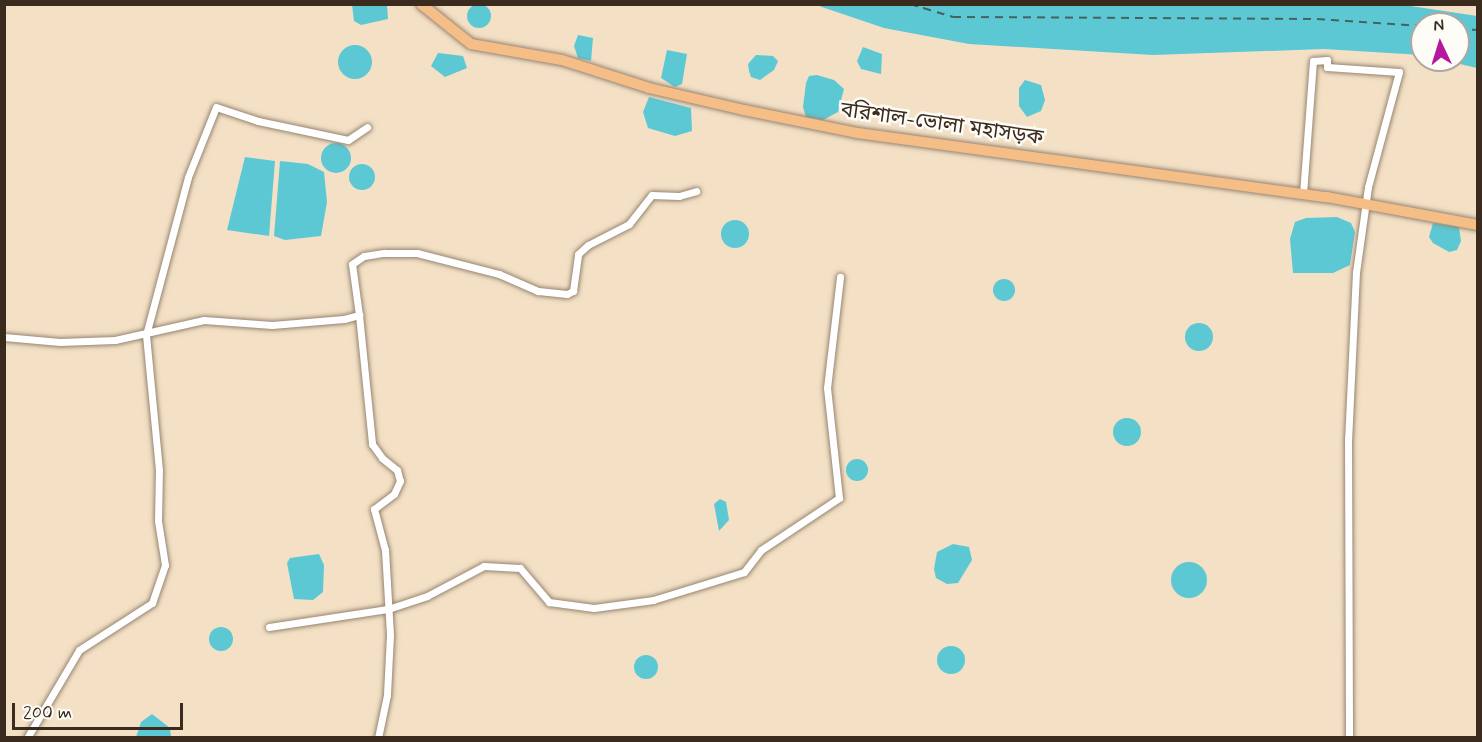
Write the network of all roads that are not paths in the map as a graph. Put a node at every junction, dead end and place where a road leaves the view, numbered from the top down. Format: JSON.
{"nodes":[{"id":1,"x":421,"y":4,"type":"edge"},
{"id":2,"x":368,"y":127,"type":"dead end"},
{"id":3,"x":696,"y":190,"type":"dead end"},
{"id":4,"x":1303,"y":194,"type":"junction"},
{"id":5,"x":1365,"y":203,"type":"junction"},
{"id":6,"x":1478,"y":225,"type":"edge"},
{"id":7,"x":840,"y":277,"type":"dead end"},
{"id":8,"x":359,"y":315,"type":"junction"},
{"id":9,"x":146,"y":335,"type":"junction"},
{"id":10,"x":4,"y":337,"type":"edge"},
{"id":11,"x":388,"y":609,"type":"junction"},
{"id":12,"x":269,"y":627,"type":"dead end"},
{"id":13,"x":27,"y":738,"type":"edge"},
{"id":14,"x":378,"y":738,"type":"edge"},
{"id":15,"x":1349,"y":738,"type":"edge"}],
"edges":[{"from":1,"to":4,"type":"highway","name":"বরিশাল-ভোলা মহাসড়ক"},
{"from":2,"to":9,"type":"street"},
{"from":3,"to":8,"type":"street"},
{"from":4,"to":5,"type":"highway","name":"বরিশাল-ভোলা মহাসড়ক"},
{"from":4,"to":5,"type":"street"},
{"from":5,"to":6,"type":"highway","name":"বরিশাল-ভোলা মহাসড়ক"},
{"from":5,"to":15,"type":"street"},
{"from":7,"to":11,"type":"street"},
{"from":8,"to":9,"type":"street"},
{"from":8,"to":11,"type":"street"},
{"from":9,"to":10,"type":"street"},
{"from":9,"to":13,"type":"street"},
{"from":11,"to":12,"type":"street"},
{"from":11,"to":14,"type":"street"}]}
